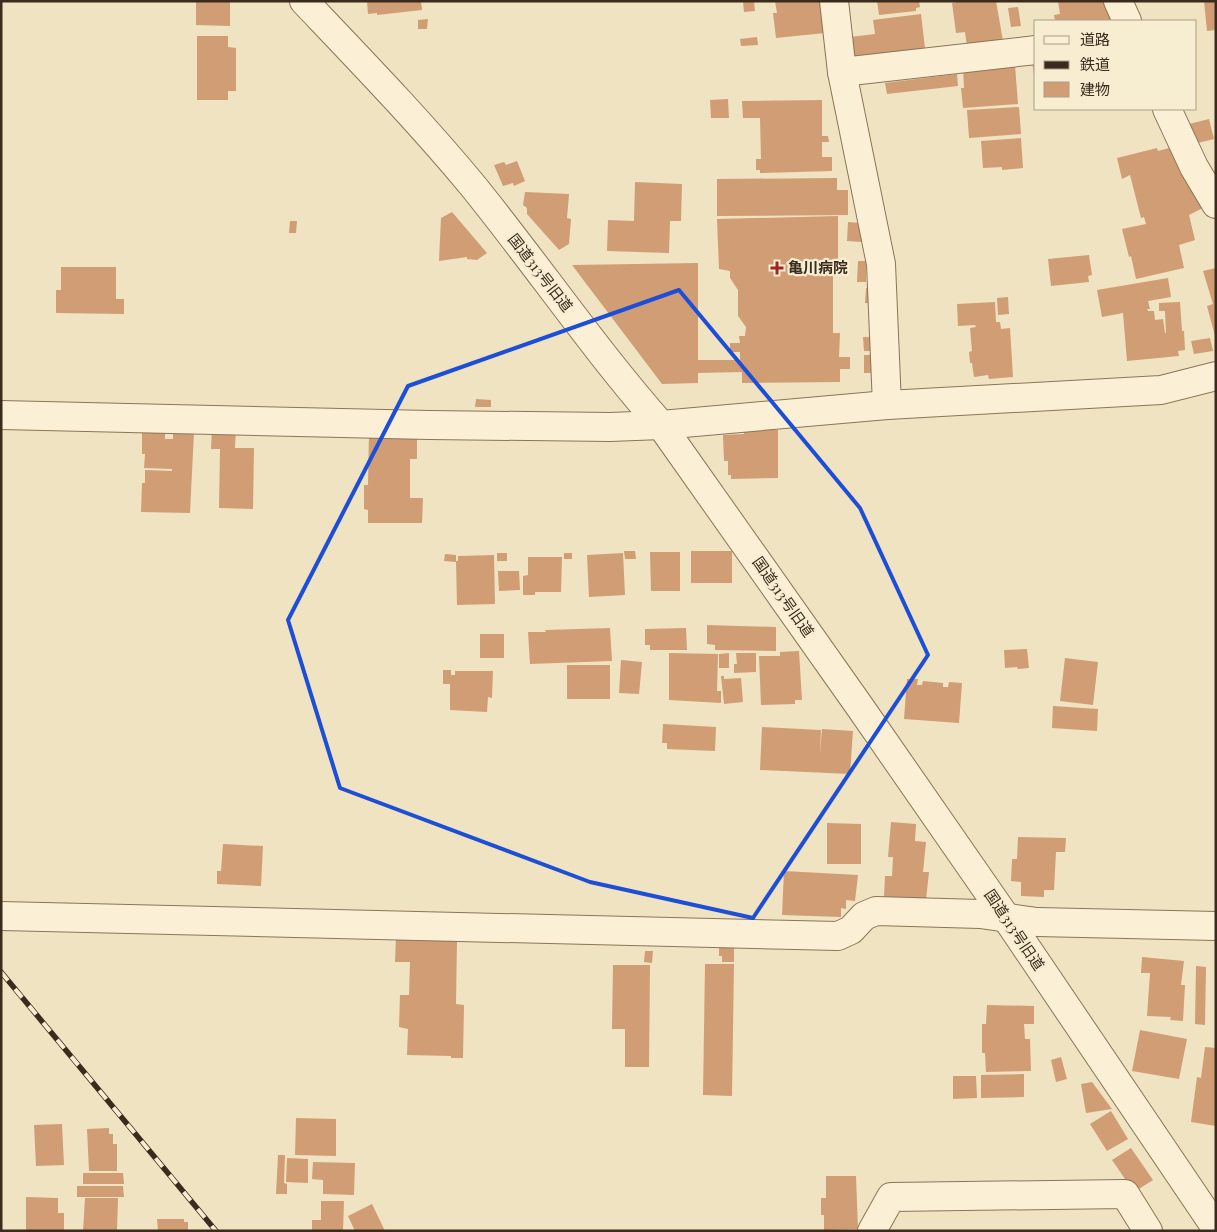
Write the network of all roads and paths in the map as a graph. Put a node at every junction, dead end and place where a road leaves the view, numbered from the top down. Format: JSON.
{"nodes":[{"id":1,"x":304,"y":1,"type":"edge"},
{"id":2,"x":834,"y":1,"type":"edge"},
{"id":3,"x":1118,"y":1,"type":"edge"},
{"id":4,"x":1127,"y":20,"type":"edge"},
{"id":5,"x":1034,"y":50,"type":"edge"},
{"id":6,"x":842,"y":72,"type":"junction"},
{"id":7,"x":1167,"y":110,"type":"edge"},
{"id":8,"x":1215,"y":203,"type":"edge"},
{"id":9,"x":1216,"y":376,"type":"edge"},
{"id":10,"x":887,"y":405,"type":"junction"},
{"id":11,"x":1,"y":415,"type":"edge"},
{"id":12,"x":661,"y":425,"type":"junction"},
{"id":13,"x":1,"y":916,"type":"edge"},
{"id":14,"x":1005,"y":916,"type":"junction"},
{"id":15,"x":1216,"y":926,"type":"edge"},
{"id":16,"x":1216,"y":1228,"type":"edge"},
{"id":17,"x":872,"y":1231,"type":"edge"},
{"id":18,"x":1148,"y":1231,"type":"edge"}],
"edges":[{"from":1,"to":12,"type":"street","name":"国道313号旧道"},
{"from":2,"to":6,"type":"street"},
{"from":3,"to":4,"type":"street"},
{"from":5,"to":6,"type":"street"},
{"from":6,"to":10,"type":"street"},
{"from":7,"to":8,"type":"street"},
{"from":9,"to":10,"type":"street"},
{"from":10,"to":12,"type":"street"},
{"from":11,"to":12,"type":"street"},
{"from":12,"to":14,"type":"street","name":"国道313号旧道"},
{"from":13,"to":14,"type":"street"},
{"from":14,"to":15,"type":"street"},
{"from":14,"to":16,"type":"street","name":"国道313号旧道"},
{"from":17,"to":18,"type":"street"}]}
